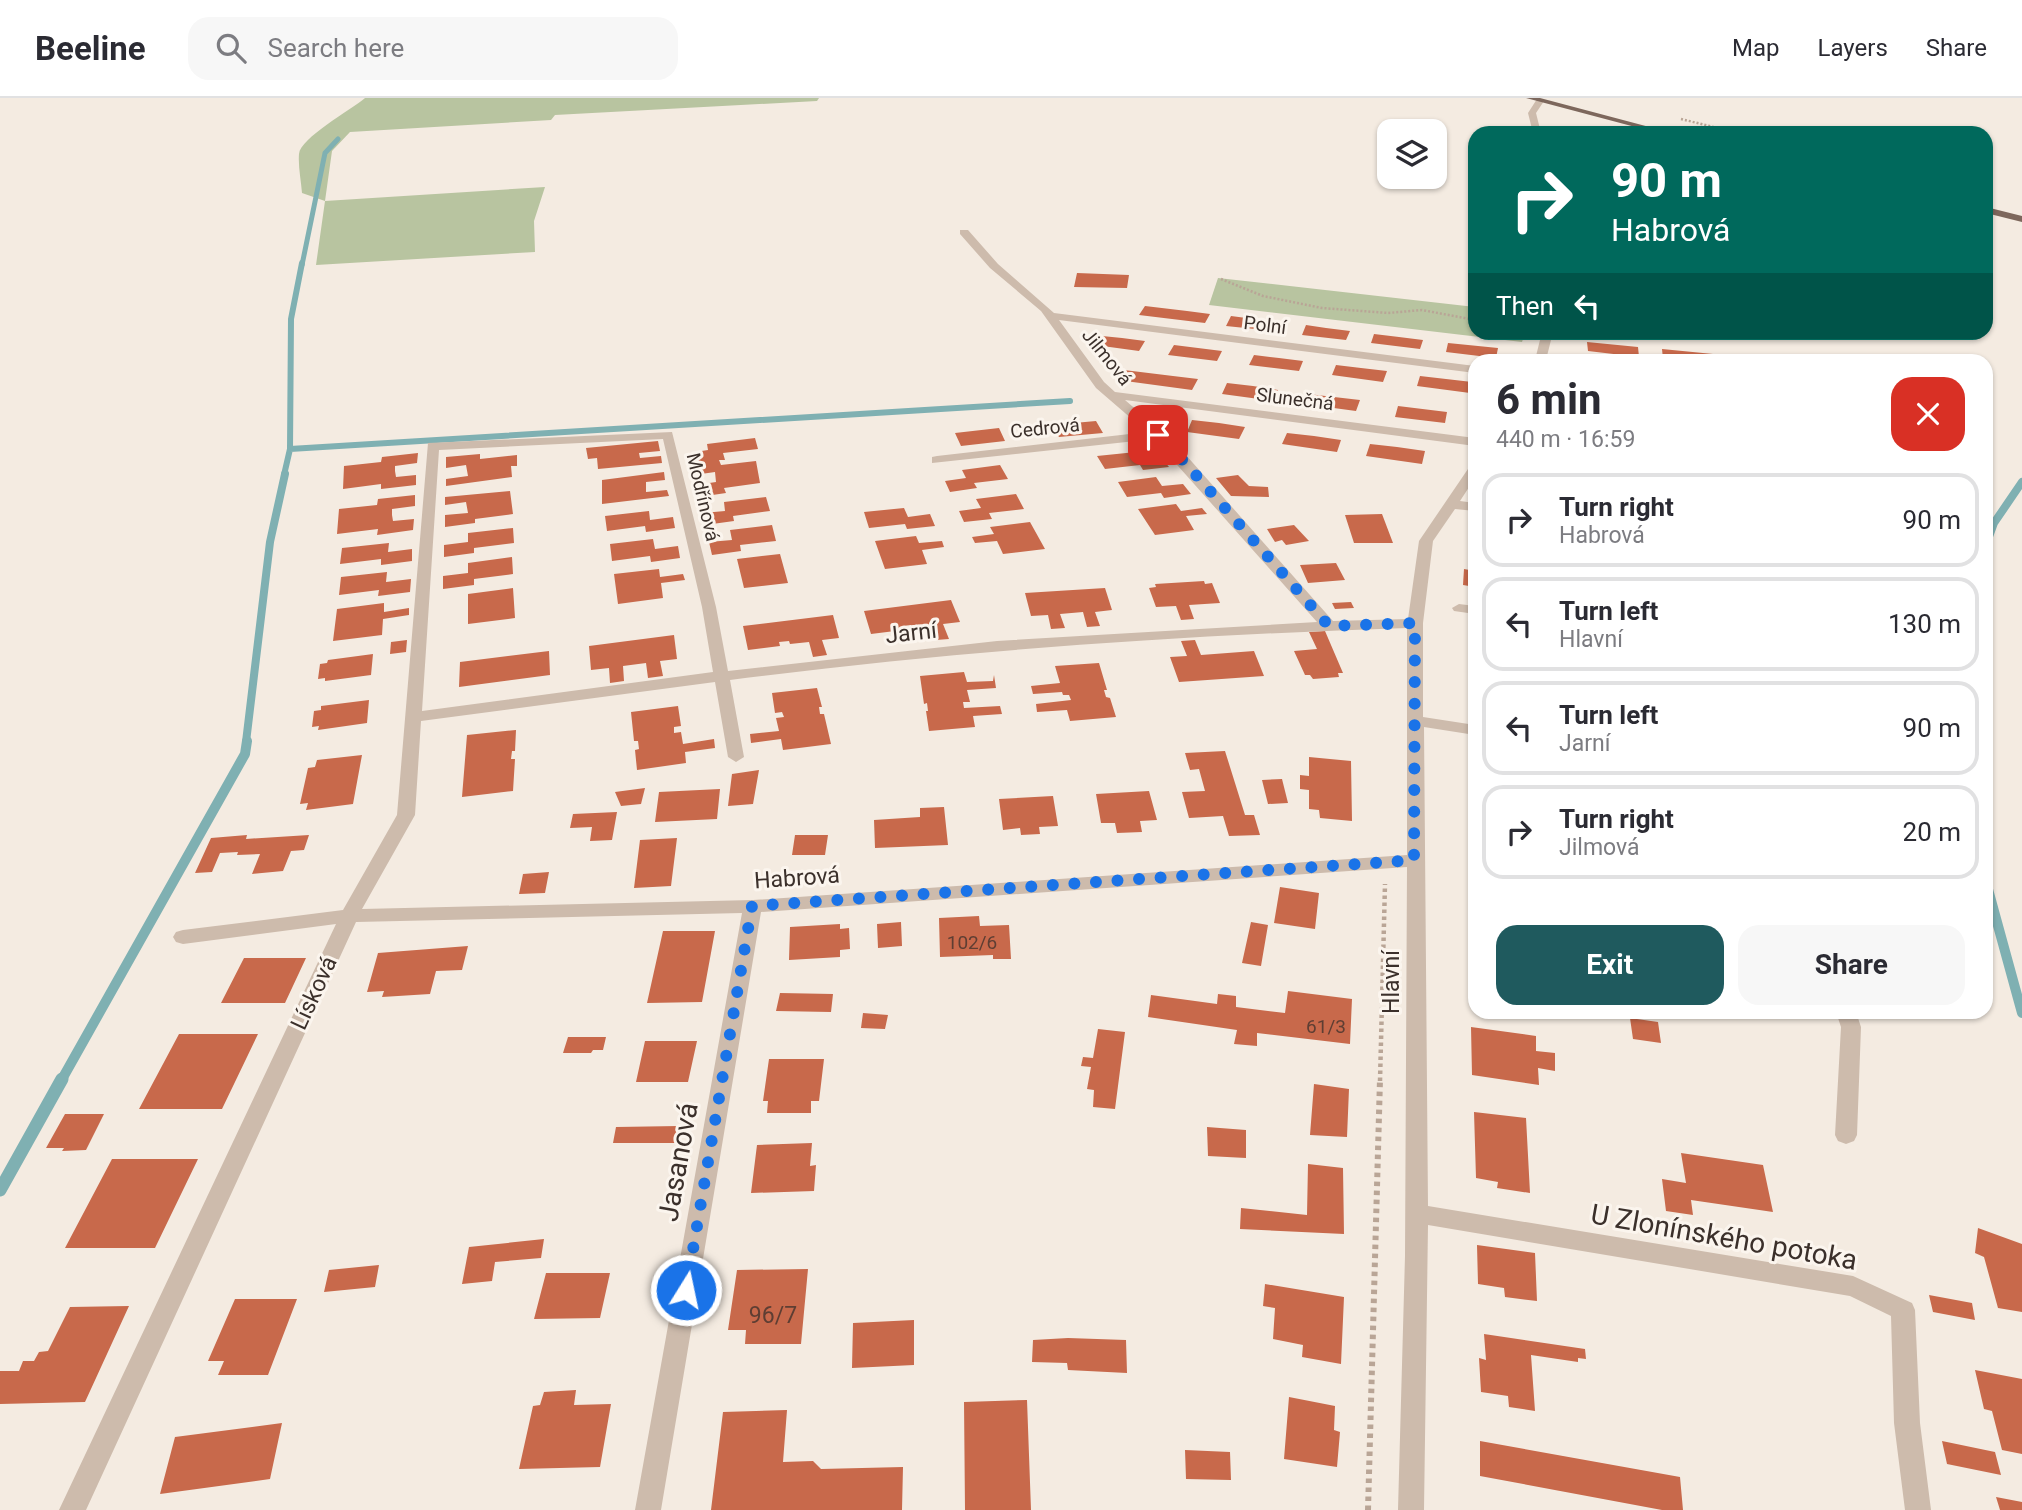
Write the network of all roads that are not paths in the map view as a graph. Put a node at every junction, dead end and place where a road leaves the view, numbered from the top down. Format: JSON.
{"nodes":[{"id":1,"x":1530,"y":98,"type":"edge"},
{"id":2,"x":1540,"y":101,"type":"junction"},
{"id":3,"x":1535,"y":126,"type":"edge"},
{"id":4,"x":1640,"y":126,"type":"edge"},
{"id":5,"x":1993,"y":212,"type":"edge"},
{"id":6,"x":2022,"y":219,"type":"edge"},
{"id":7,"x":964,"y":233,"type":"dead end"},
{"id":8,"x":1051,"y":316,"type":"junction"},
{"id":9,"x":1468,"y":368,"type":"edge"},
{"id":10,"x":1110,"y":395,"type":"junction"},
{"id":11,"x":1158,"y":435,"type":"junction"},
{"id":12,"x":1468,"y":441,"type":"edge"},
{"id":13,"x":433,"y":446,"type":"joint"},
{"id":14,"x":937,"y":460,"type":"dead end"},
{"id":15,"x":1468,"y":479,"type":"edge"},
{"id":16,"x":1450,"y":504,"type":"junction"},
{"id":17,"x":1468,"y":506,"type":"edge"},
{"id":18,"x":1459,"y":608,"type":"dead end"},
{"id":19,"x":1468,"y":609,"type":"edge"},
{"id":20,"x":1415,"y":623,"type":"junction"},
{"id":21,"x":1329,"y":626,"type":"junction"},
{"id":22,"x":722,"y":677,"type":"junction"},
{"id":23,"x":414,"y":718,"type":"junction"},
{"id":24,"x":1416,"y":720,"type":"junction"},
{"id":25,"x":1468,"y":729,"type":"edge"},
{"id":26,"x":736,"y":757,"type":"dead end"},
{"id":27,"x":1414,"y":860,"type":"junction"},
{"id":28,"x":752,"y":906,"type":"junction"},
{"id":29,"x":349,"y":916,"type":"junction"},
{"id":30,"x":183,"y":937,"type":"dead end"},
{"id":31,"x":1848,"y":1019,"type":"edge"},
{"id":32,"x":1846,"y":1135,"type":"dead end"},
{"id":33,"x":1417,"y":1214,"type":"junction"},
{"id":34,"x":72,"y":1510,"type":"edge"},
{"id":35,"x":648,"y":1510,"type":"edge"},
{"id":36,"x":1411,"y":1510,"type":"edge"},
{"id":37,"x":1918,"y":1510,"type":"edge"}],
"edges":[{"from":1,"to":2,"type":"main road"},
{"from":2,"to":3,"type":"street"},
{"from":2,"to":4,"type":"main road"},
{"from":5,"to":6,"type":"main road"},
{"from":7,"to":8,"type":"street","name":"Jilmová"},
{"from":8,"to":9,"type":"street","name":"Polní"},
{"from":8,"to":10,"type":"street","name":"Jilmová"},
{"from":10,"to":11,"type":"street","name":"Jilmová"},
{"from":10,"to":12,"type":"street","name":"Slunečná"},
{"from":11,"to":14,"type":"street","name":"Cedrová"},
{"from":11,"to":21,"type":"street","name":"Jilmová"},
{"from":13,"to":22,"type":"street","name":"Modřínová"},
{"from":13,"to":23,"type":"street","name":"Lísková"},
{"from":15,"to":16,"type":"street","name":"Hlavní"},
{"from":16,"to":17,"type":"street"},
{"from":16,"to":20,"type":"street","name":"Hlavní"},
{"from":18,"to":19,"type":"street"},
{"from":20,"to":21,"type":"street","name":"Jarní"},
{"from":20,"to":24,"type":"street","name":"Hlavní"},
{"from":21,"to":22,"type":"street","name":"Jarní"},
{"from":22,"to":23,"type":"street","name":"Jarní"},
{"from":22,"to":26,"type":"street","name":"Modřínová"},
{"from":23,"to":29,"type":"street","name":"Lísková"},
{"from":24,"to":25,"type":"street"},
{"from":24,"to":27,"type":"street","name":"Hlavní"},
{"from":27,"to":28,"type":"street","name":"Habrová"},
{"from":27,"to":33,"type":"street","name":"Hlavní"},
{"from":28,"to":29,"type":"street","name":"Habrová"},
{"from":28,"to":35,"type":"street","name":"Jasanová"},
{"from":29,"to":30,"type":"street","name":"Habrová"},
{"from":29,"to":34,"type":"street","name":"Lísková"},
{"from":31,"to":32,"type":"street"},
{"from":33,"to":36,"type":"street","name":"Hlavní"},
{"from":33,"to":37,"type":"street","name":"U Zlonínského potoka"}]}
